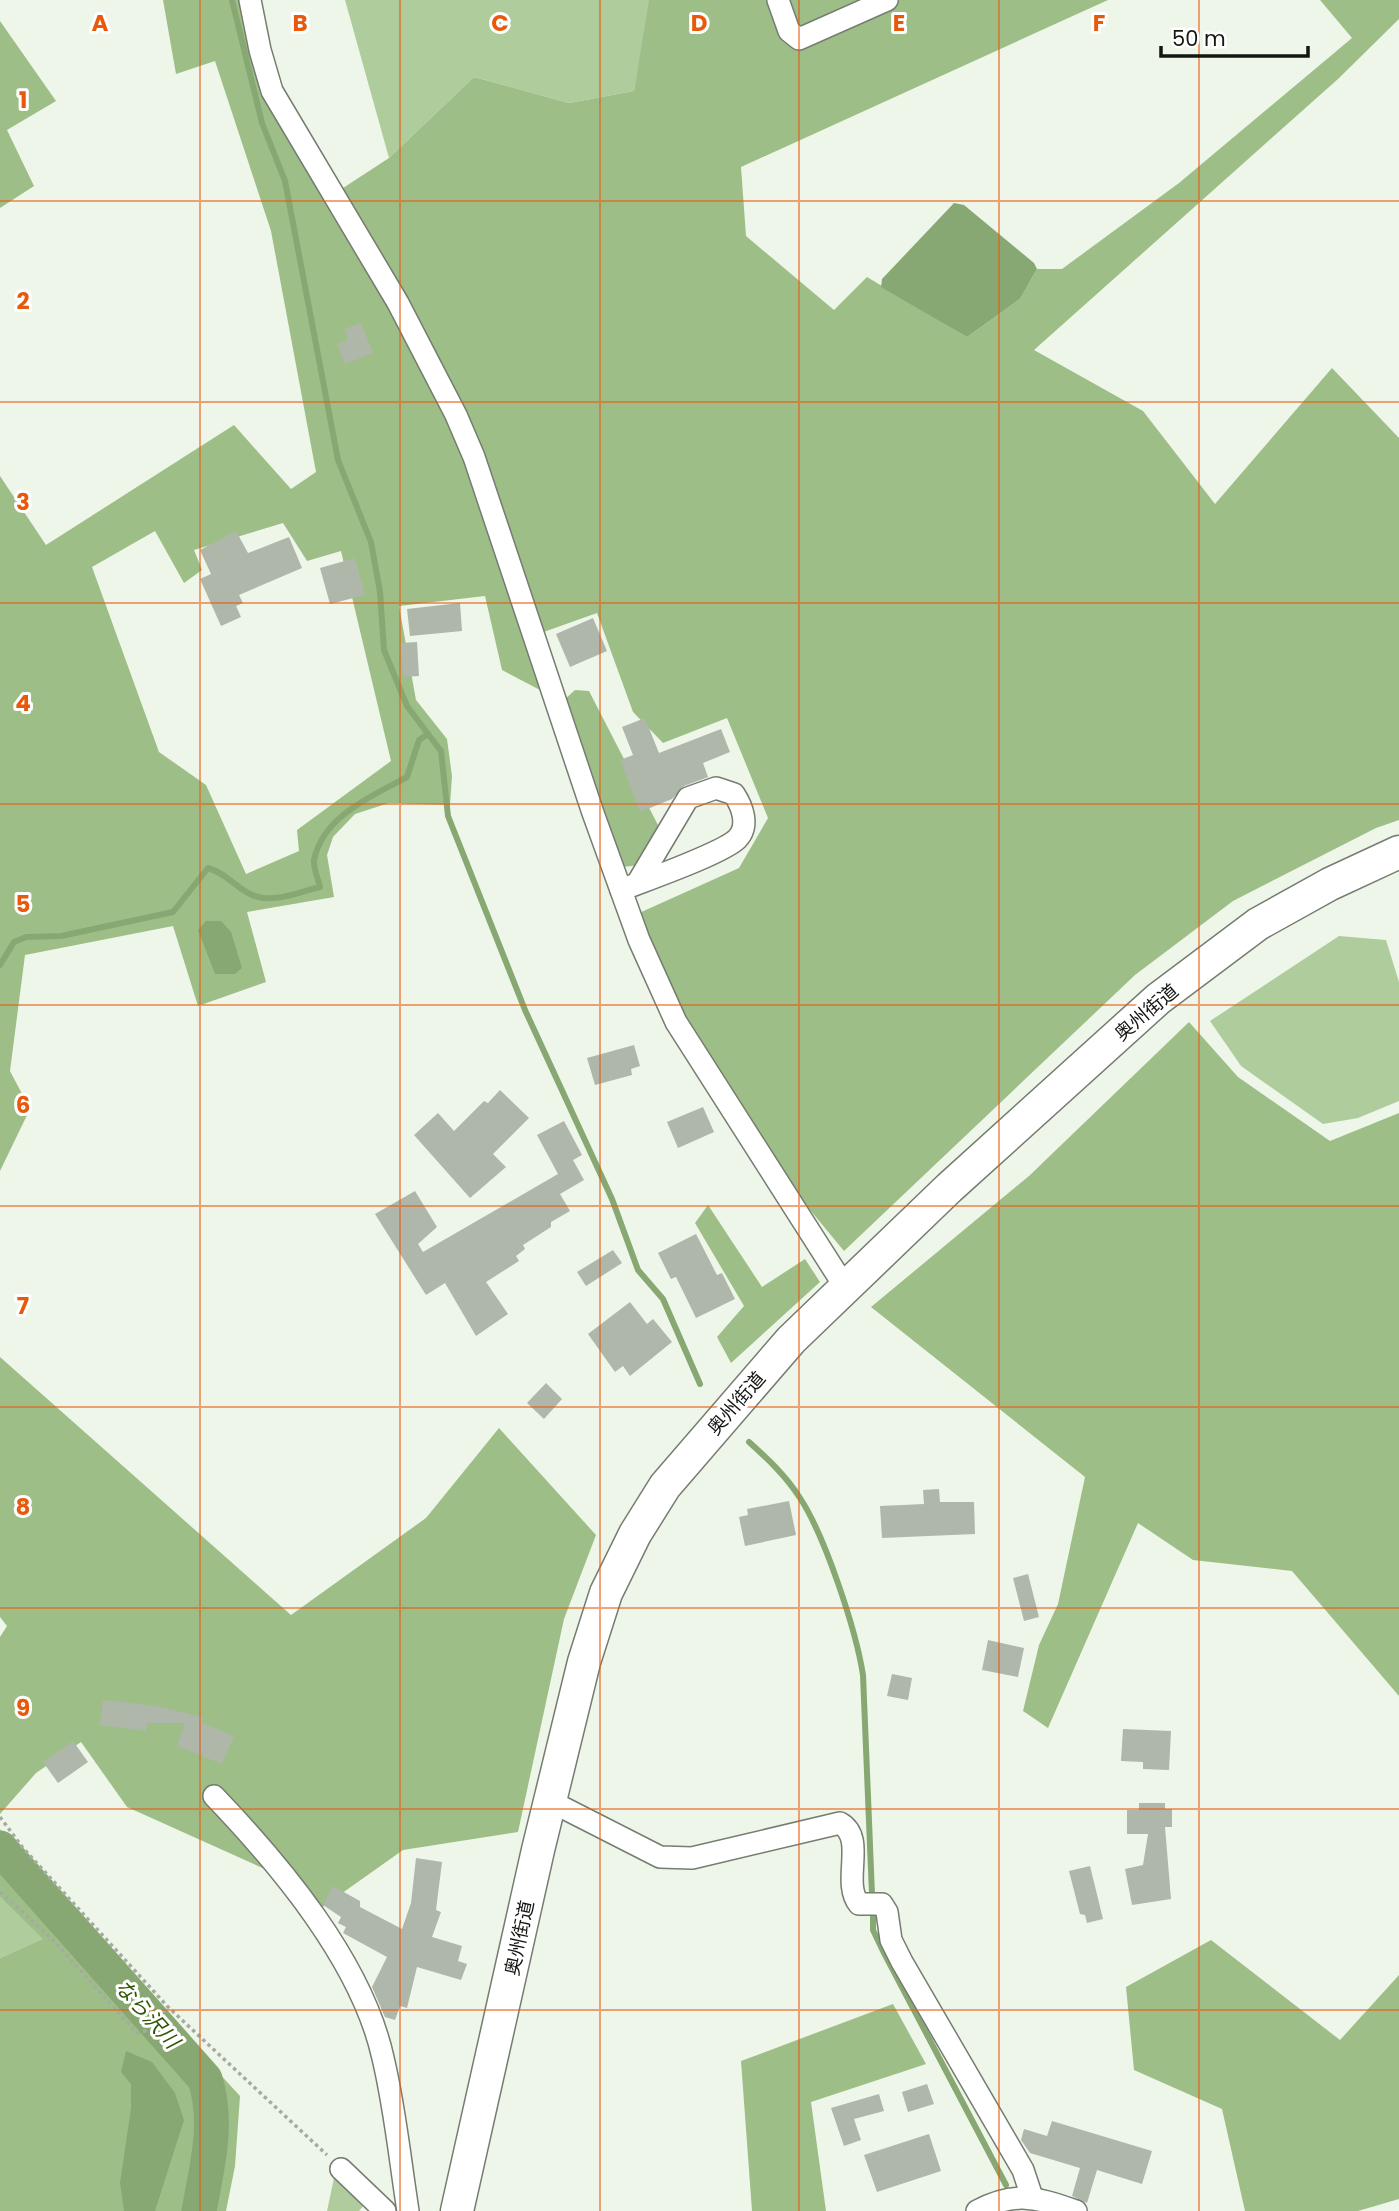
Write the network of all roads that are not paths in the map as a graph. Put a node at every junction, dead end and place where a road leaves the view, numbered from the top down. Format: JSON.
{"nodes":[{"id":1,"x":250,"y":0,"type":"edge"},
{"id":2,"x":778,"y":0,"type":"edge"},
{"id":3,"x":887,"y":0,"type":"edge"},
{"id":4,"x":1399,"y":852,"type":"edge"},
{"id":5,"x":630,"y":886,"type":"junction"},
{"id":6,"x":845,"y":1287,"type":"junction"},
{"id":7,"x":214,"y":1796,"type":"dead end"},
{"id":8,"x":550,"y":1801,"type":"junction"},
{"id":9,"x":341,"y":2169,"type":"road end"},
{"id":10,"x":1032,"y":2197,"type":"junction"},
{"id":11,"x":385,"y":2211,"type":"edge"},
{"id":12,"x":408,"y":2211,"type":"edge"},
{"id":13,"x":457,"y":2211,"type":"edge"},
{"id":14,"x":976,"y":2211,"type":"edge"},
{"id":15,"x":1076,"y":2211,"type":"edge"}],
"edges":[{"from":1,"to":5,"type":"street"},
{"from":2,"to":3,"type":"street"},
{"from":4,"to":6,"type":"highway","name":"奥州街道"},
{"from":5,"to":5,"type":"street"},
{"from":5,"to":6,"type":"street"},
{"from":6,"to":8,"type":"highway","name":"奥州街道"},
{"from":7,"to":12,"type":"street"},
{"from":8,"to":10,"type":"street"},
{"from":8,"to":13,"type":"highway","name":"奥州街道"},
{"from":9,"to":11,"type":"street"},
{"from":10,"to":14,"type":"street"},
{"from":10,"to":15,"type":"street"}]}
